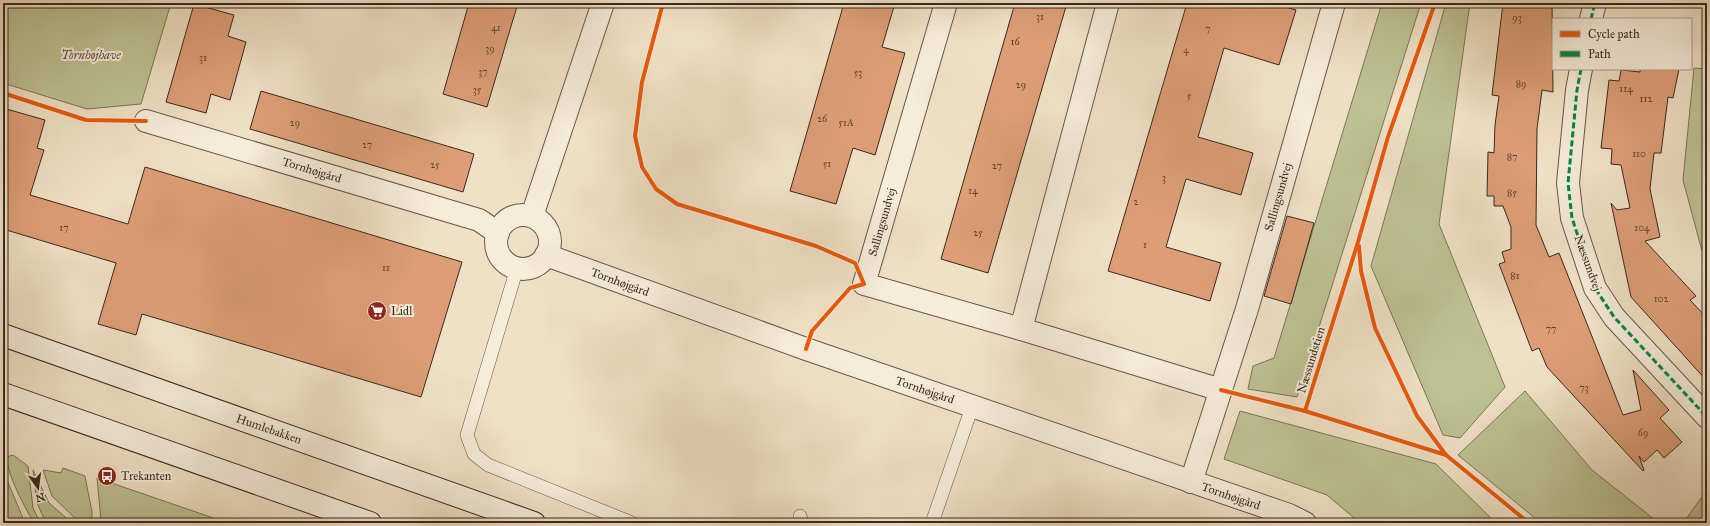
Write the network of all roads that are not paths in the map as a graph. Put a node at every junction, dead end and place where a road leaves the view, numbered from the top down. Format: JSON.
{"nodes":[{"id":1,"x":603,"y":3,"type":"edge"},
{"id":2,"x":946,"y":3,"type":"edge"},
{"id":3,"x":1108,"y":3,"type":"edge"},
{"id":4,"x":1334,"y":3,"type":"edge"},
{"id":5,"x":1595,"y":3,"type":"edge"},
{"id":6,"x":1591,"y":18,"type":"edge"},
{"id":7,"x":1581,"y":70,"type":"edge"},
{"id":8,"x":146,"y":121,"type":"dead end"},
{"id":9,"x":532,"y":216,"type":"junction"},
{"id":10,"x":498,"y":233,"type":"junction"},
{"id":11,"x":546,"y":255,"type":"junction"},
{"id":12,"x":517,"y":268,"type":"junction"},
{"id":13,"x":1020,"y":329,"type":"junction"},
{"id":14,"x":3,"y":335,"type":"edge"},
{"id":15,"x":1221,"y":390,"type":"junction"},
{"id":16,"x":3,"y":394,"type":"edge"},
{"id":17,"x":972,"y":407,"type":"junction"},
{"id":18,"x":1707,"y":417,"type":"edge"},
{"id":19,"x":1191,"y":482,"type":"junction"},
{"id":20,"x":370,"y":523,"type":"edge"},
{"id":21,"x":534,"y":523,"type":"edge"},
{"id":22,"x":632,"y":523,"type":"edge"},
{"id":23,"x":932,"y":523,"type":"edge"},
{"id":24,"x":1305,"y":523,"type":"edge"}],
"edges":[{"from":1,"to":9,"type":"street"},
{"from":2,"to":13,"type":"street","name":"Sallingsundvej"},
{"from":3,"to":13,"type":"street"},
{"from":4,"to":15,"type":"street","name":"Sallingsundvej"},
{"from":5,"to":6,"type":"street"},
{"from":7,"to":18,"type":"street","name":"Næssundvej"},
{"from":8,"to":10,"type":"street","name":"Tornhøjgård"},
{"from":9,"to":10,"type":"street"},
{"from":9,"to":11,"type":"street"},
{"from":10,"to":12,"type":"street"},
{"from":11,"to":12,"type":"street"},
{"from":11,"to":17,"type":"street","name":"Tornhøjgård"},
{"from":12,"to":22,"type":"lane"},
{"from":13,"to":15,"type":"street","name":"Sallingsundvej"},
{"from":14,"to":21,"type":"street","name":"Humlebakken"},
{"from":15,"to":19,"type":"street","name":"Sallingsundvej"},
{"from":16,"to":20,"type":"street"},
{"from":17,"to":19,"type":"street","name":"Tornhøjgård"},
{"from":17,"to":23,"type":"lane"},
{"from":19,"to":24,"type":"street","name":"Tornhøjgård"}]}
